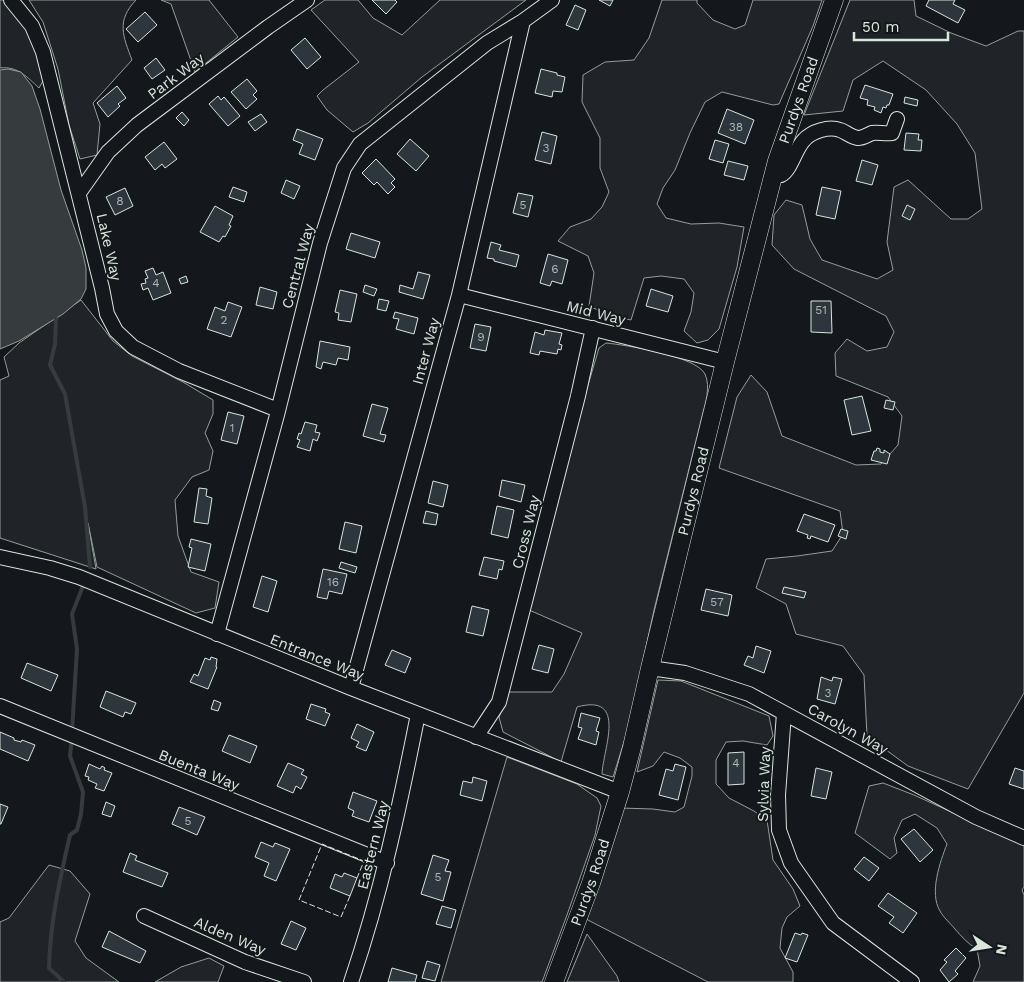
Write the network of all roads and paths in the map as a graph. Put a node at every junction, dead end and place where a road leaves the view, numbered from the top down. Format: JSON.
{"nodes":[{"id":1,"x":11,"y":0,"type":"edge"},
{"id":2,"x":306,"y":0,"type":"edge"},
{"id":3,"x":552,"y":0,"type":"edge"},
{"id":4,"x":834,"y":0,"type":"edge"},
{"id":5,"x":523,"y":21,"type":"junction"},
{"id":6,"x":897,"y":119,"type":"dead end"},
{"id":7,"x":774,"y":173,"type":"junction"},
{"id":8,"x":79,"y":193,"type":"junction"},
{"id":9,"x":459,"y":295,"type":"junction"},
{"id":10,"x":593,"y":328,"type":"junction"},
{"id":11,"x":725,"y":362,"type":"junction"},
{"id":12,"x":278,"y":410,"type":"junction"},
{"id":13,"x":0,"y":557,"type":"edge"},
{"id":14,"x":217,"y":634,"type":"junction"},
{"id":15,"x":650,"y":668,"type":"junction"},
{"id":16,"x":351,"y":688,"type":"junction"},
{"id":17,"x":0,"y":706,"type":"edge"},
{"id":18,"x":784,"y":713,"type":"junction"},
{"id":19,"x":418,"y":714,"type":"junction"},
{"id":20,"x":476,"y":737,"type":"junction"},
{"id":21,"x":620,"y":792,"type":"junction"},
{"id":22,"x":1024,"y":838,"type":"edge"},
{"id":23,"x":387,"y":863,"type":"junction"},
{"id":24,"x":144,"y":916,"type":"dead end"},
{"id":25,"x":304,"y":982,"type":"edge"},
{"id":26,"x":351,"y":982,"type":"edge"},
{"id":27,"x":554,"y":982,"type":"edge"},
{"id":28,"x":912,"y":982,"type":"edge"}],
"edges":[{"from":1,"to":8,"type":"street","name":"Lake Way"},
{"from":2,"to":8,"type":"street","name":"Park Way"},
{"from":3,"to":5,"type":"street","name":"Central Way"},
{"from":4,"to":7,"type":"main road","name":"Purdys Road"},
{"from":5,"to":9,"type":"street","name":"Inter Way"},
{"from":5,"to":12,"type":"street","name":"Central Way"},
{"from":6,"to":7,"type":"street"},
{"from":7,"to":11,"type":"main road","name":"Purdys Road"},
{"from":8,"to":12,"type":"street","name":"Lake Way"},
{"from":9,"to":10,"type":"street","name":"Mid Way"},
{"from":9,"to":16,"type":"street","name":"Inter Way"},
{"from":10,"to":11,"type":"street","name":"Mid Way"},
{"from":10,"to":20,"type":"street","name":"Cross Way"},
{"from":11,"to":15,"type":"main road","name":"Purdys Road"},
{"from":12,"to":14,"type":"street","name":"Central Way"},
{"from":13,"to":14,"type":"street","name":"Entrance Way"},
{"from":14,"to":16,"type":"street","name":"Entrance Way"},
{"from":15,"to":18,"type":"street","name":"Carolyn Way"},
{"from":15,"to":21,"type":"main road","name":"Purdys Road"},
{"from":16,"to":19,"type":"street","name":"Entrance Way"},
{"from":17,"to":23,"type":"street","name":"Buenta Way"},
{"from":18,"to":22,"type":"street","name":"Carolyn Way"},
{"from":18,"to":28,"type":"street","name":"Sylvia Way"},
{"from":19,"to":20,"type":"street","name":"Entrance Way"},
{"from":19,"to":23,"type":"street","name":"Eastern Way"},
{"from":20,"to":21,"type":"street","name":"Entrance Way"},
{"from":21,"to":27,"type":"main road","name":"Purdys Road"},
{"from":23,"to":26,"type":"street","name":"Eastern Way"},
{"from":24,"to":25,"type":"street","name":"Alden Way"}]}
